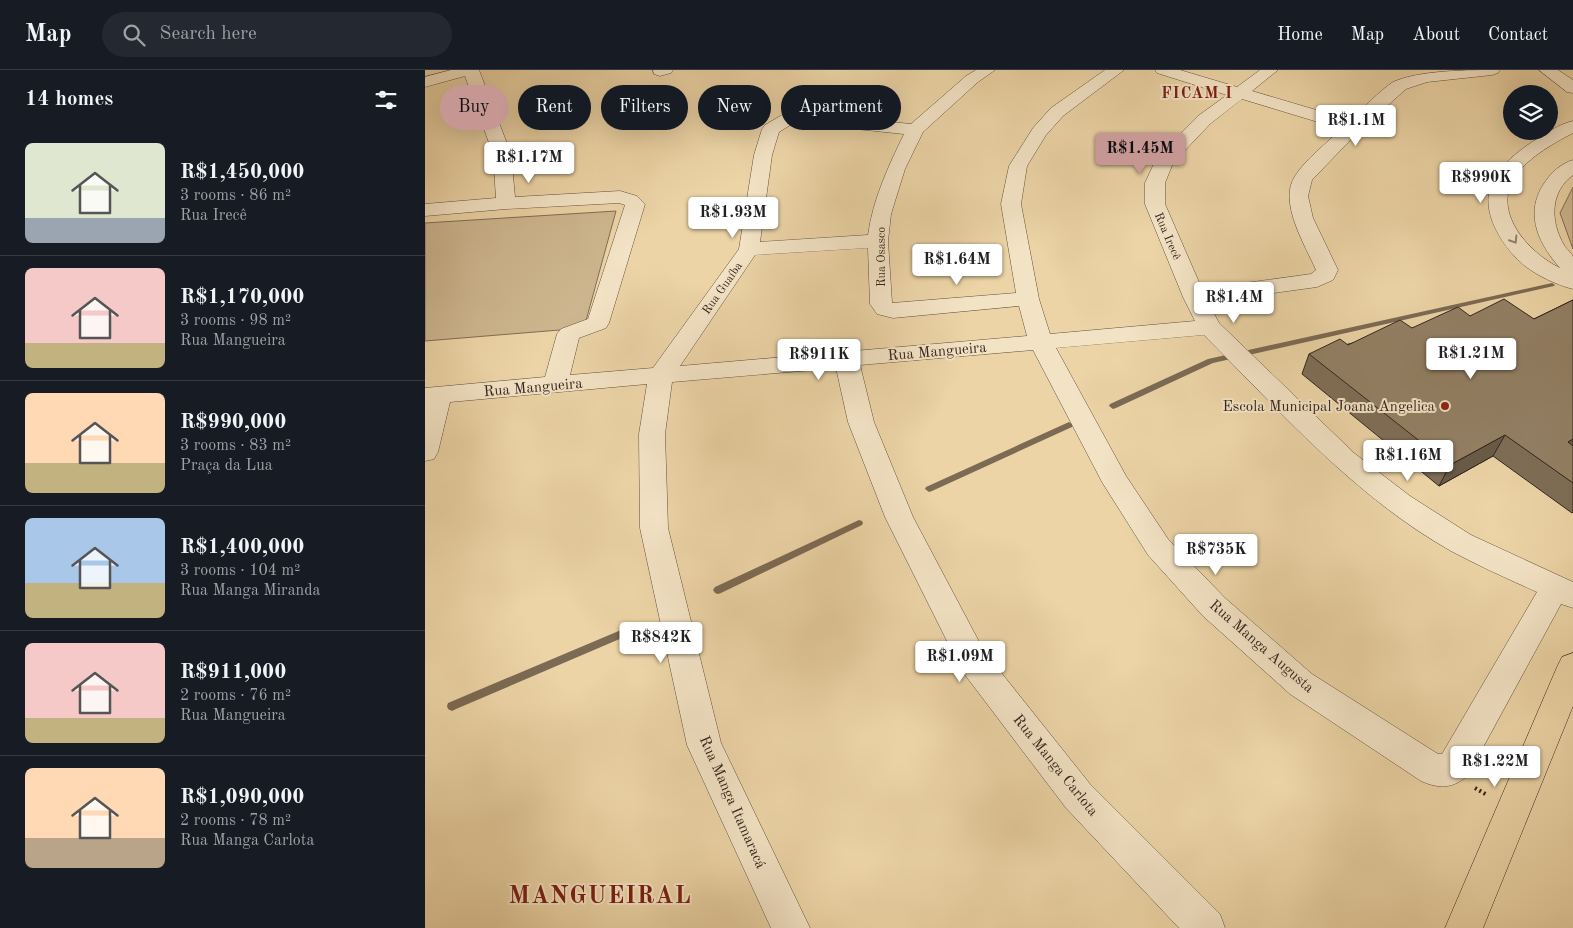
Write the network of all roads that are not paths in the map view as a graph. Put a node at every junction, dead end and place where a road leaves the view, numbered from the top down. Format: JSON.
{"nodes":[{"id":1,"x":470,"y":70,"type":"edge"},
{"id":2,"x":987,"y":70,"type":"edge"},
{"id":3,"x":1116,"y":70,"type":"edge"},
{"id":4,"x":1163,"y":70,"type":"edge"},
{"id":5,"x":1270,"y":70,"type":"edge"},
{"id":6,"x":1492,"y":70,"type":"edge"},
{"id":7,"x":1547,"y":70,"type":"edge"},
{"id":8,"x":425,"y":82,"type":"edge"},
{"id":9,"x":1573,"y":88,"type":"edge"},
{"id":10,"x":1237,"y":93,"type":"junction"},
{"id":11,"x":1353,"y":126,"type":"junction"},
{"id":12,"x":1573,"y":126,"type":"edge"},
{"id":13,"x":915,"y":130,"type":"junction"},
{"id":14,"x":1573,"y":166,"type":"edge"},
{"id":15,"x":506,"y":203,"type":"junction"},
{"id":16,"x":425,"y":210,"type":"edge"},
{"id":17,"x":1521,"y":211,"type":"junction"},
{"id":18,"x":878,"y":241,"type":"junction"},
{"id":19,"x":749,"y":249,"type":"junction"},
{"id":20,"x":1573,"y":269,"type":"edge"},
{"id":21,"x":1573,"y":282,"type":"edge"},
{"id":22,"x":1194,"y":297,"type":"junction"},
{"id":23,"x":1028,"y":299,"type":"junction"},
{"id":24,"x":1210,"y":327,"type":"junction"},
{"id":25,"x":1041,"y":342,"type":"junction"},
{"id":26,"x":846,"y":359,"type":"junction"},
{"id":27,"x":661,"y":375,"type":"junction"},
{"id":28,"x":555,"y":385,"type":"junction"},
{"id":29,"x":432,"y":396,"type":"edge"},
{"id":30,"x":425,"y":452,"type":"edge"},
{"id":31,"x":1564,"y":592,"type":"edge"},
{"id":32,"x":1573,"y":667,"type":"edge"},
{"id":33,"x":791,"y":928,"type":"edge"},
{"id":34,"x":1206,"y":928,"type":"edge"},
{"id":35,"x":1463,"y":928,"type":"edge"}],
"edges":[{"from":1,"to":8,"type":"street"},
{"from":1,"to":15,"type":"street"},
{"from":2,"to":13,"type":"street","name":"Rua Osasco"},
{"from":3,"to":23,"type":"street","name":"Rua Manga Augusta"},
{"from":4,"to":10,"type":"street"},
{"from":5,"to":10,"type":"street","name":"Rua Irecê"},
{"from":6,"to":11,"type":"street"},
{"from":7,"to":9,"type":"street"},
{"from":10,"to":11,"type":"street"},
{"from":10,"to":22,"type":"street","name":"Rua Irecê"},
{"from":11,"to":22,"type":"street"},
{"from":12,"to":17,"type":"street"},
{"from":13,"to":18,"type":"street","name":"Rua Osasco"},
{"from":13,"to":19,"type":"street","name":"Rua Guaíba"},
{"from":14,"to":17,"type":"street"},
{"from":15,"to":16,"type":"street"},
{"from":15,"to":28,"type":"street"},
{"from":17,"to":20,"type":"street"},
{"from":17,"to":21,"type":"street","one_way":true},
{"from":18,"to":19,"type":"street"},
{"from":18,"to":23,"type":"street","name":"Rua Osasco"},
{"from":19,"to":27,"type":"street","name":"Rua Guaíba"},
{"from":22,"to":24,"type":"street","name":"Rua Irecê"},
{"from":23,"to":25,"type":"street","name":"Rua Manga Augusta"},
{"from":24,"to":25,"type":"street","name":"Rua Mangueira"},
{"from":24,"to":31,"type":"street","name":"Rua Irecê"},
{"from":25,"to":26,"type":"street","name":"Rua Mangueira"},
{"from":25,"to":31,"type":"street","name":"Rua Manga Augusta"},
{"from":26,"to":27,"type":"street","name":"Rua Mangueira"},
{"from":26,"to":34,"type":"street","name":"Rua Manga Carlota"},
{"from":27,"to":28,"type":"street","name":"Rua Mangueira"},
{"from":27,"to":33,"type":"street","name":"Rua Manga Itamaracá"},
{"from":28,"to":29,"type":"street","name":"Rua Mangueira"},
{"from":29,"to":30,"type":"street"},
{"from":32,"to":35,"type":"main road"}]}
